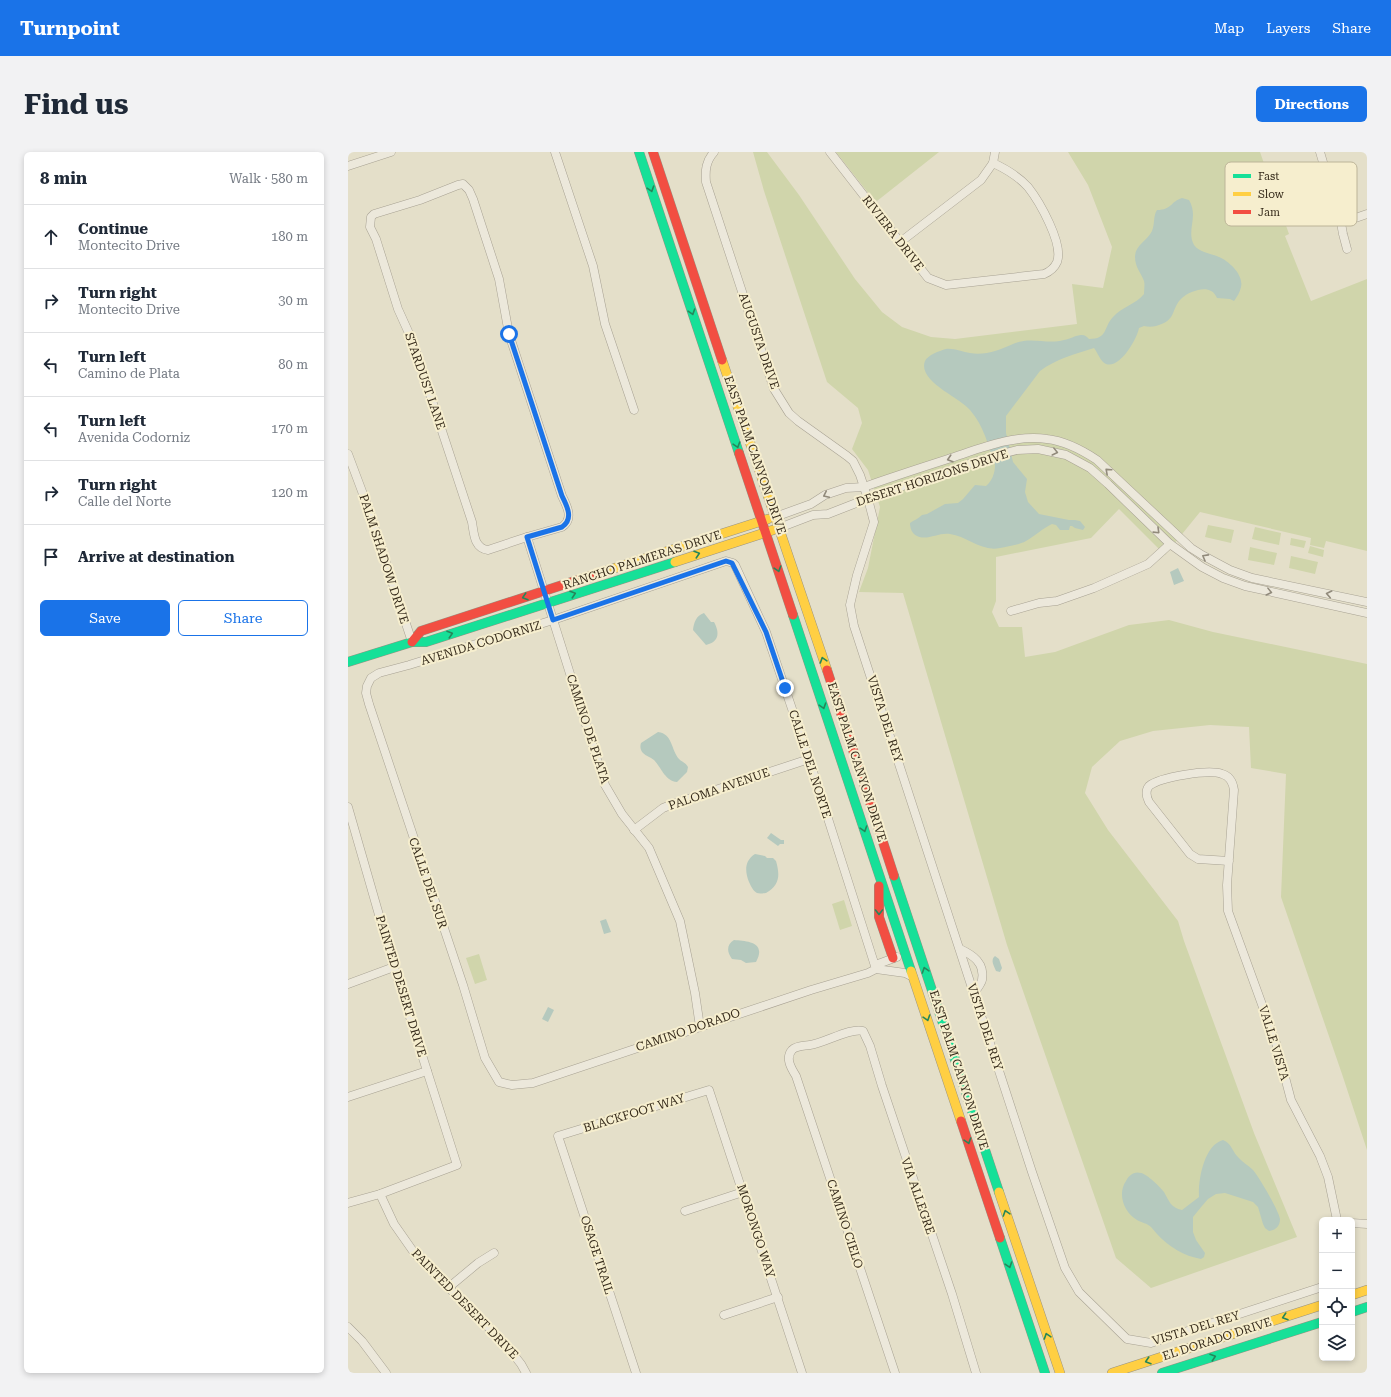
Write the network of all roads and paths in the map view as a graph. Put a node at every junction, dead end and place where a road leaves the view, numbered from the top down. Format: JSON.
{"nodes":[{"id":1,"x":391,"y":152,"type":"edge"},
{"id":2,"x":555,"y":152,"type":"edge"},
{"id":3,"x":639,"y":152,"type":"edge"},
{"id":4,"x":653,"y":152,"type":"edge"},
{"id":5,"x":714,"y":152,"type":"edge"},
{"id":6,"x":830,"y":152,"type":"edge"},
{"id":7,"x":995,"y":152,"type":"edge"},
{"id":8,"x":1320,"y":152,"type":"edge"},
{"id":9,"x":1323,"y":162,"type":"edge"},
{"id":10,"x":993,"y":163,"type":"junction"},
{"id":11,"x":348,"y":166,"type":"edge"},
{"id":12,"x":1367,"y":214,"type":"edge"},
{"id":13,"x":1357,"y":218,"type":"edge"},
{"id":14,"x":1342,"y":226,"type":"edge"},
{"id":15,"x":899,"y":243,"type":"junction"},
{"id":16,"x":1347,"y":249,"type":"dead end"},
{"id":17,"x":634,"y":410,"type":"dead end"},
{"id":18,"x":349,"y":457,"type":"edge"},
{"id":19,"x":864,"y":487,"type":"junction"},
{"id":20,"x":868,"y":500,"type":"junction"},
{"id":21,"x":775,"y":516,"type":"junction"},
{"id":22,"x":762,"y":521,"type":"junction"},
{"id":23,"x":779,"y":528,"type":"junction"},
{"id":24,"x":765,"y":532,"type":"junction"},
{"id":25,"x":527,"y":537,"type":"junction"},
{"id":26,"x":1170,"y":544,"type":"junction"},
{"id":27,"x":732,"y":563,"type":"joint"},
{"id":28,"x":543,"y":591,"type":"junction"},
{"id":29,"x":1367,"y":602,"type":"edge"},
{"id":30,"x":547,"y":603,"type":"junction"},
{"id":31,"x":1011,"y":611,"type":"dead end"},
{"id":32,"x":1367,"y":613,"type":"edge"},
{"id":33,"x":553,"y":620,"type":"junction"},
{"id":34,"x":412,"y":642,"type":"junction"},
{"id":35,"x":348,"y":662,"type":"edge"},
{"id":36,"x":368,"y":682,"type":"joint"},
{"id":37,"x":809,"y":759,"type":"junction"},
{"id":38,"x":348,"y":807,"type":"edge"},
{"id":39,"x":634,"y":830,"type":"junction"},
{"id":40,"x":1229,"y":862,"type":"junction"},
{"id":41,"x":879,"y":873,"type":"junction"},
{"id":42,"x":960,"y":949,"type":"junction"},
{"id":43,"x":919,"y":951,"type":"junction"},
{"id":44,"x":906,"y":954,"type":"junction"},
{"id":45,"x":893,"y":958,"type":"junction"},
{"id":46,"x":394,"y":968,"type":"junction"},
{"id":47,"x":876,"y":969,"type":"junction"},
{"id":48,"x":913,"y":977,"type":"junction"},
{"id":49,"x":348,"y":984,"type":"edge"},
{"id":50,"x":974,"y":994,"type":"junction"},
{"id":51,"x":700,"y":1026,"type":"junction"},
{"id":52,"x":852,"y":1030,"type":"joint"},
{"id":53,"x":427,"y":1071,"type":"junction"},
{"id":54,"x":499,"y":1082,"type":"joint"},
{"id":55,"x":709,"y":1090,"type":"joint"},
{"id":56,"x":348,"y":1097,"type":"edge"},
{"id":57,"x":558,"y":1136,"type":"joint"},
{"id":58,"x":743,"y":1192,"type":"junction"},
{"id":59,"x":380,"y":1194,"type":"junction"},
{"id":60,"x":348,"y":1203,"type":"edge"},
{"id":61,"x":685,"y":1211,"type":"dead end"},
{"id":62,"x":1336,"y":1217,"type":"edge"},
{"id":63,"x":1355,"y":1223,"type":"edge"},
{"id":64,"x":1367,"y":1224,"type":"edge"},
{"id":65,"x":494,"y":1253,"type":"dead end"},
{"id":66,"x":448,"y":1288,"type":"junction"},
{"id":67,"x":1319,"y":1288,"type":"edge"},
{"id":68,"x":1367,"y":1290,"type":"edge"},
{"id":69,"x":1355,"y":1294,"type":"edge"},
{"id":70,"x":778,"y":1297,"type":"junction"},
{"id":71,"x":1319,"y":1306,"type":"edge"},
{"id":72,"x":1367,"y":1307,"type":"edge"},
{"id":73,"x":1355,"y":1311,"type":"edge"},
{"id":74,"x":724,"y":1315,"type":"dead end"},
{"id":75,"x":1319,"y":1323,"type":"edge"},
{"id":76,"x":348,"y":1327,"type":"edge"},
{"id":77,"x":1244,"y":1330,"type":"junction"},
{"id":78,"x":1249,"y":1345,"type":"junction"},
{"id":79,"x":1191,"y":1347,"type":"junction"},
{"id":80,"x":1196,"y":1362,"type":"junction"},
{"id":81,"x":386,"y":1373,"type":"edge"},
{"id":82,"x":526,"y":1373,"type":"edge"},
{"id":83,"x":636,"y":1373,"type":"edge"},
{"id":84,"x":802,"y":1373,"type":"edge"},
{"id":85,"x":895,"y":1373,"type":"edge"},
{"id":86,"x":976,"y":1373,"type":"edge"},
{"id":87,"x":1045,"y":1373,"type":"edge"},
{"id":88,"x":1060,"y":1373,"type":"edge"},
{"id":89,"x":1112,"y":1373,"type":"edge"},
{"id":90,"x":1162,"y":1373,"type":"edge"}],
"edges":[{"from":1,"to":11,"type":"street"},
{"from":2,"to":17,"type":"street"},
{"from":3,"to":22,"type":"main road","name":"EAST PALM CANYON DRIVE","one_way":true},
{"from":4,"to":21,"type":"main road","name":"EAST PALM CANYON DRIVE"},
{"from":5,"to":19,"type":"street","name":"AUGUSTA DRIVE"},
{"from":6,"to":15,"type":"street","name":"RIVIERA DRIVE"},
{"from":7,"to":10,"type":"street"},
{"from":8,"to":9,"type":"street"},
{"from":10,"to":15,"type":"street"},
{"from":10,"to":15,"type":"street","name":"RIVIERA DRIVE"},
{"from":12,"to":13,"type":"street"},
{"from":14,"to":16,"type":"street"},
{"from":18,"to":34,"type":"street","name":"PALM SHADOW DRIVE"},
{"from":19,"to":20,"type":"street","name":"AUGUSTA DRIVE"},
{"from":19,"to":21,"type":"street","name":"DESERT HORIZONS DRIVE","one_way":true},
{"from":29,"to":19,"type":"street","name":"DESERT HORIZONS DRIVE","one_way":true},
{"from":20,"to":23,"type":"street","name":"DESERT HORIZONS DRIVE"},
{"from":20,"to":26,"type":"street","name":"DESERT HORIZONS DRIVE","one_way":true},
{"from":20,"to":42,"type":"street","name":"VISTA DEL REY"},
{"from":21,"to":22,"type":"main road","name":"DESERT HORIZONS DRIVE"},
{"from":21,"to":23,"type":"main road","name":"EAST PALM CANYON DRIVE"},
{"from":22,"to":24,"type":"main road","name":"EAST PALM CANYON DRIVE"},
{"from":22,"to":28,"type":"main road","name":"RANCHO PALMERAS DRIVE"},
{"from":23,"to":24,"type":"main road","name":"DESERT HORIZONS DRIVE"},
{"from":43,"to":23,"type":"main road","name":"EAST PALM CANYON DRIVE","one_way":true},
{"from":30,"to":24,"type":"main road","name":"RANCHO PALMERAS DRIVE","one_way":true},
{"from":24,"to":41,"type":"main road","name":"EAST PALM CANYON DRIVE","one_way":true},
{"from":25,"to":25,"type":"street","name":"STARDUST LANE"},
{"from":25,"to":28,"type":"street","name":"CAMINO DE PLATA"},
{"from":26,"to":31,"type":"street"},
{"from":26,"to":32,"type":"street","name":"DESERT HORIZONS DRIVE","one_way":true},
{"from":27,"to":33,"type":"street","name":"AVENIDA CODORNIZ"},
{"from":27,"to":37,"type":"street","name":"CALLE DEL NORTE"},
{"from":28,"to":30,"type":"street","name":"CAMINO DE PLATA"},
{"from":28,"to":34,"type":"main road","name":"RANCHO PALMERAS DRIVE","one_way":true},
{"from":30,"to":33,"type":"street","name":"CAMINO DE PLATA"},
{"from":34,"to":30,"type":"main road","name":"RANCHO PALMERAS DRIVE","one_way":true},
{"from":33,"to":36,"type":"street","name":"AVENIDA CODORNIZ"},
{"from":33,"to":39,"type":"street","name":"CAMINO DE PLATA"},
{"from":34,"to":35,"type":"main road","name":"RANCHO PALMERAS DRIVE"},
{"from":36,"to":54,"type":"street","name":"CALLE DEL SUR"},
{"from":37,"to":39,"type":"street","name":"PALOMA AVENUE"},
{"from":37,"to":47,"type":"street","name":"CALLE DEL NORTE"},
{"from":38,"to":46,"type":"street","name":"PAINTED DESERT DRIVE"},
{"from":39,"to":51,"type":"street","name":"CAMINO DE PLATA"},
{"from":40,"to":40,"type":"street","name":"VALLE VISTA"},
{"from":40,"to":62,"type":"street","name":"VALLE VISTA"},
{"from":41,"to":44,"type":"main road","name":"EAST PALM CANYON DRIVE"},
{"from":41,"to":45,"type":"main road","one_way":true},
{"from":42,"to":50,"type":"street","name":"VISTA DEL REY"},
{"from":42,"to":50,"type":"street"},
{"from":43,"to":44,"type":"street","name":"CAMINO DORADO"},
{"from":88,"to":43,"type":"main road","name":"EAST PALM CANYON DRIVE","one_way":true},
{"from":44,"to":45,"type":"street","name":"CAMINO DORADO"},
{"from":44,"to":48,"type":"main road","name":"EAST PALM CANYON DRIVE"},
{"from":45,"to":47,"type":"street","name":"CAMINO DORADO"},
{"from":46,"to":49,"type":"street"},
{"from":46,"to":53,"type":"street","name":"PAINTED DESERT DRIVE"},
{"from":47,"to":48,"type":"street","name":"CAMINO DORADO"},
{"from":47,"to":51,"type":"street","name":"CAMINO DORADO"},
{"from":48,"to":87,"type":"main road","name":"EAST PALM CANYON DRIVE","one_way":true},
{"from":50,"to":67,"type":"street","name":"VISTA DEL REY"},
{"from":51,"to":54,"type":"street","name":"CAMINO DORADO"},
{"from":52,"to":85,"type":"street","name":"CAMINO CIELO"},
{"from":52,"to":86,"type":"street","name":"VIA ALLEGRE"},
{"from":53,"to":56,"type":"street"},
{"from":53,"to":59,"type":"street","name":"PAINTED DESERT DRIVE"},
{"from":55,"to":57,"type":"street","name":"BLACKFOOT WAY"},
{"from":55,"to":58,"type":"street","name":"MORONGO WAY"},
{"from":57,"to":83,"type":"street","name":"OSAGE TRAIL"},
{"from":58,"to":61,"type":"street"},
{"from":58,"to":70,"type":"street","name":"MORONGO WAY"},
{"from":59,"to":60,"type":"street"},
{"from":59,"to":66,"type":"street","name":"PAINTED DESERT DRIVE"},
{"from":63,"to":64,"type":"street"},
{"from":65,"to":66,"type":"street"},
{"from":66,"to":82,"type":"street","name":"PAINTED DESERT DRIVE"},
{"from":68,"to":69,"type":"main road"},
{"from":70,"to":74,"type":"street"},
{"from":70,"to":84,"type":"street","name":"MORONGO WAY"},
{"from":71,"to":77,"type":"main road","name":"EL DORADO DRIVE","one_way":true},
{"from":72,"to":73,"type":"main road"},
{"from":75,"to":78,"type":"main road","name":"EL DORADO DRIVE"},
{"from":76,"to":81,"type":"street"},
{"from":77,"to":78,"type":"main road"},
{"from":77,"to":79,"type":"main road","name":"EL DORADO DRIVE"},
{"from":80,"to":78,"type":"main road","name":"EL DORADO DRIVE","one_way":true},
{"from":79,"to":80,"type":"main road"},
{"from":79,"to":89,"type":"main road","name":"EL DORADO DRIVE","one_way":true},
{"from":80,"to":90,"type":"main road","name":"EL DORADO DRIVE"}]}
